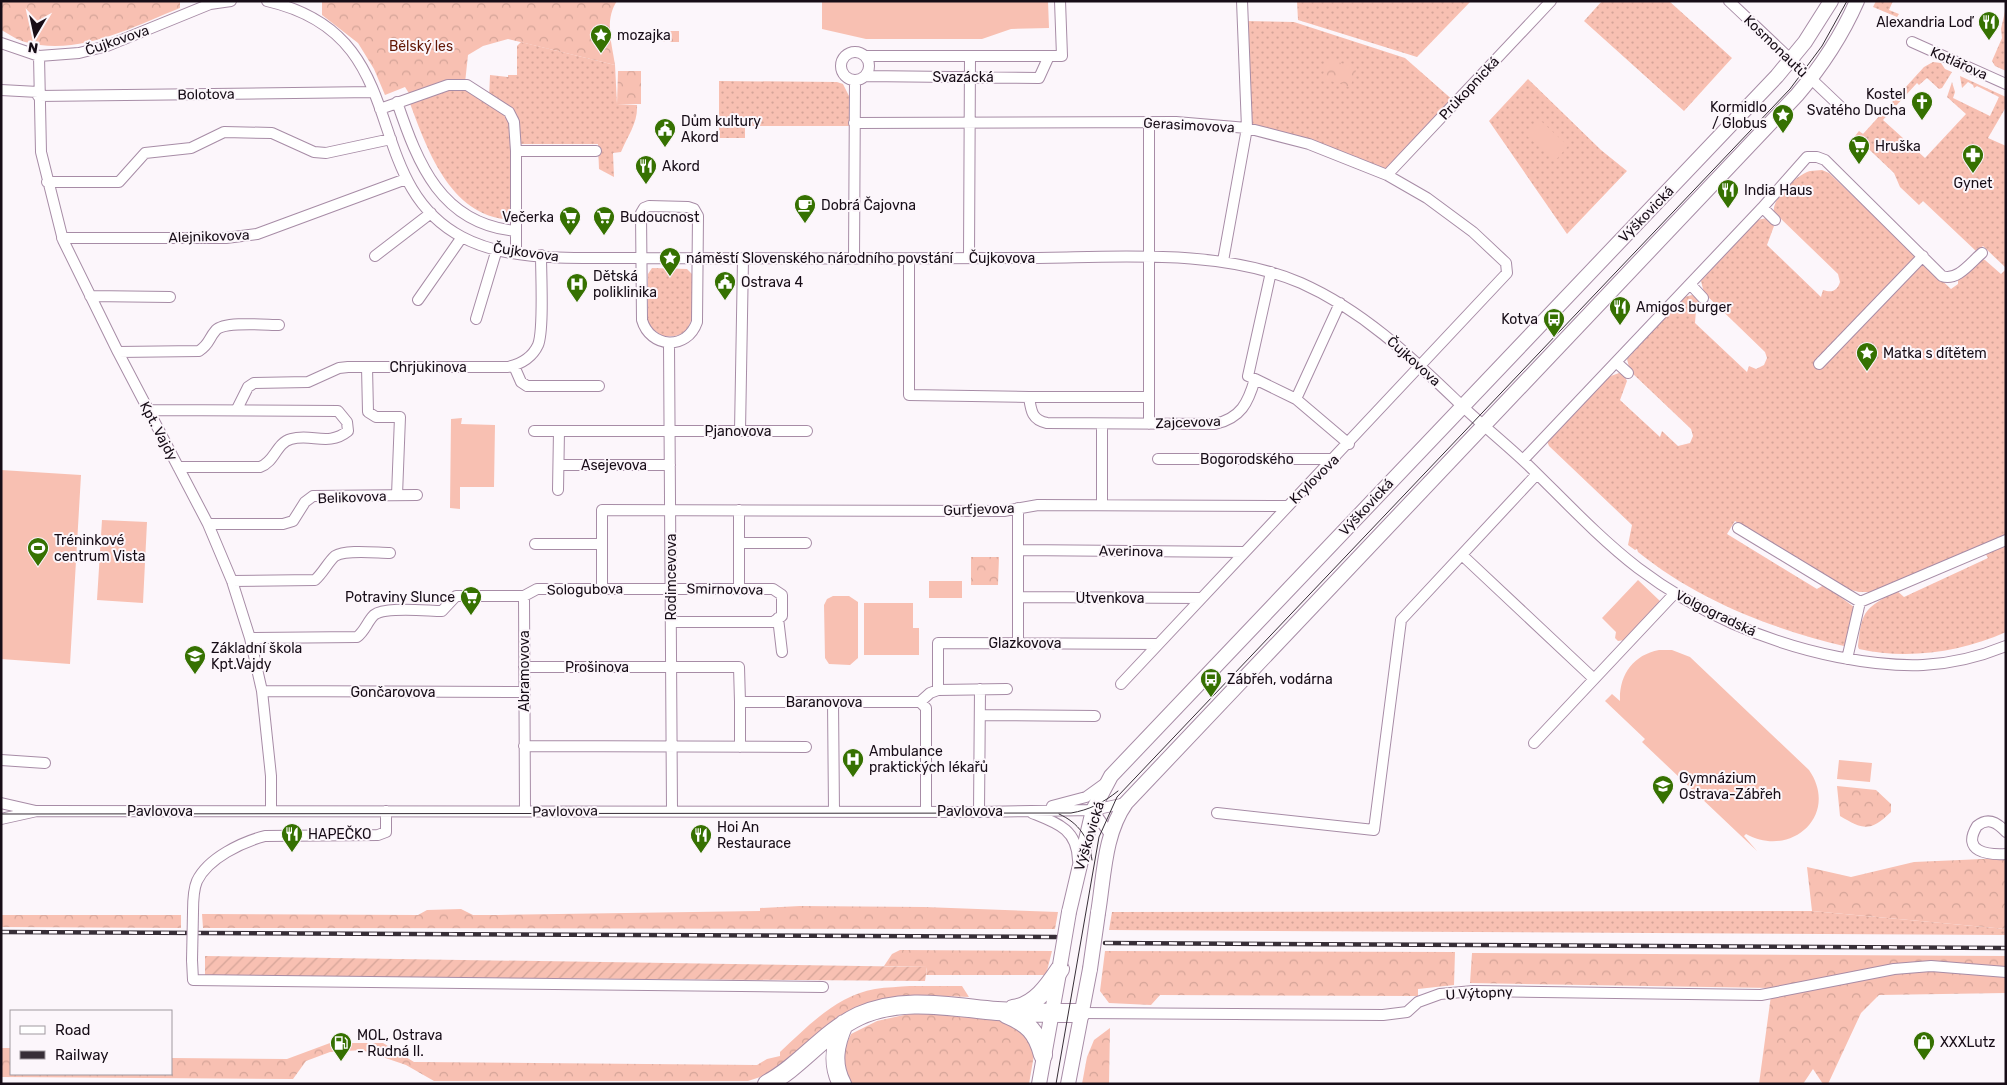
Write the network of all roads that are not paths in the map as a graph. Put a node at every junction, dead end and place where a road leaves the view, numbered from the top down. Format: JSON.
{"nodes":[{"id":1,"x":231,"y":1,"type":"edge"},
{"id":2,"x":267,"y":1,"type":"edge"},
{"id":3,"x":1060,"y":1,"type":"edge"},
{"id":4,"x":1242,"y":1,"type":"edge"},
{"id":5,"x":1551,"y":1,"type":"edge"},
{"id":6,"x":1729,"y":1,"type":"edge"},
{"id":7,"x":1831,"y":1,"type":"edge"},
{"id":8,"x":1857,"y":1,"type":"edge"},
{"id":9,"x":1912,"y":42,"type":"dead end"},
{"id":10,"x":1,"y":43,"type":"edge"},
{"id":11,"x":39,"y":56,"type":"junction"},
{"id":12,"x":864,"y":56,"type":"junction"},
{"id":13,"x":970,"y":56,"type":"junction"},
{"id":14,"x":1049,"y":56,"type":"junction"},
{"id":15,"x":1790,"y":61,"type":"junction"},
{"id":16,"x":970,"y":77,"type":"junction"},
{"id":17,"x":860,"y":78,"type":"junction"},
{"id":18,"x":1811,"y":79,"type":"junction"},
{"id":19,"x":2006,"y":84,"type":"edge"},
{"id":20,"x":1,"y":90,"type":"edge"},
{"id":21,"x":374,"y":92,"type":"junction"},
{"id":22,"x":38,"y":94,"type":"junction"},
{"id":23,"x":397,"y":102,"type":"junction"},
{"id":24,"x":380,"y":109,"type":"junction"},
{"id":25,"x":1844,"y":110,"type":"dead end"},
{"id":26,"x":970,"y":122,"type":"junction"},
{"id":27,"x":1149,"y":122,"type":"junction"},
{"id":28,"x":854,"y":123,"type":"junction"},
{"id":29,"x":1247,"y":128,"type":"junction"},
{"id":30,"x":391,"y":139,"type":"junction"},
{"id":31,"x":516,"y":151,"type":"junction"},
{"id":32,"x":596,"y":151,"type":"dead end"},
{"id":33,"x":1387,"y":174,"type":"junction"},
{"id":34,"x":406,"y":180,"type":"junction"},
{"id":35,"x":47,"y":182,"type":"junction"},
{"id":36,"x":1762,"y":208,"type":"junction"},
{"id":37,"x":431,"y":213,"type":"junction"},
{"id":38,"x":1775,"y":220,"type":"dead end"},
{"id":39,"x":516,"y":231,"type":"junction"},
{"id":40,"x":462,"y":237,"type":"junction"},
{"id":41,"x":62,"y":238,"type":"junction"},
{"id":42,"x":497,"y":249,"type":"junction"},
{"id":43,"x":516,"y":253,"type":"junction"},
{"id":44,"x":1982,"y":253,"type":"dead end"},
{"id":45,"x":375,"y":256,"type":"dead end"},
{"id":46,"x":541,"y":256,"type":"junction"},
{"id":47,"x":1922,"y":256,"type":"junction"},
{"id":48,"x":640,"y":258,"type":"junction"},
{"id":49,"x":698,"y":258,"type":"junction"},
{"id":50,"x":969,"y":258,"type":"junction"},
{"id":51,"x":1149,"y":258,"type":"junction"},
{"id":52,"x":743,"y":259,"type":"junction"},
{"id":53,"x":854,"y":259,"type":"junction"},
{"id":54,"x":909,"y":259,"type":"junction"},
{"id":55,"x":1223,"y":261,"type":"junction"},
{"id":56,"x":1271,"y":272,"type":"junction"},
{"id":57,"x":1507,"y":273,"type":"joint"},
{"id":58,"x":1690,"y":284,"type":"junction"},
{"id":59,"x":90,"y":296,"type":"junction"},
{"id":60,"x":170,"y":297,"type":"dead end"},
{"id":61,"x":1703,"y":298,"type":"dead end"},
{"id":62,"x":418,"y":300,"type":"dead end"},
{"id":63,"x":1340,"y":303,"type":"junction"},
{"id":64,"x":476,"y":319,"type":"dead end"},
{"id":65,"x":280,"y":325,"type":"dead end"},
{"id":66,"x":669,"y":344,"type":"junction"},
{"id":67,"x":118,"y":352,"type":"junction"},
{"id":68,"x":1616,"y":362,"type":"junction"},
{"id":69,"x":1819,"y":364,"type":"dead end"},
{"id":70,"x":514,"y":366,"type":"junction"},
{"id":71,"x":1421,"y":366,"type":"junction"},
{"id":72,"x":367,"y":367,"type":"junction"},
{"id":73,"x":1628,"y":373,"type":"dead end"},
{"id":74,"x":1252,"y":378,"type":"junction"},
{"id":75,"x":599,"y":386,"type":"dead end"},
{"id":76,"x":1149,"y":396,"type":"junction"},
{"id":77,"x":1029,"y":397,"type":"junction"},
{"id":78,"x":1296,"y":398,"type":"junction"},
{"id":79,"x":1462,"y":406,"type":"junction"},
{"id":80,"x":237,"y":409,"type":"junction"},
{"id":81,"x":148,"y":410,"type":"junction"},
{"id":82,"x":1102,"y":424,"type":"junction"},
{"id":83,"x":1149,"y":424,"type":"junction"},
{"id":84,"x":1483,"y":425,"type":"junction"},
{"id":85,"x":534,"y":431,"type":"dead end"},
{"id":86,"x":559,"y":431,"type":"junction"},
{"id":87,"x":670,"y":431,"type":"junction"},
{"id":88,"x":740,"y":431,"type":"junction"},
{"id":89,"x":807,"y":432,"type":"dead end"},
{"id":90,"x":1349,"y":444,"type":"junction"},
{"id":91,"x":1158,"y":459,"type":"dead end"},
{"id":92,"x":1335,"y":459,"type":"junction"},
{"id":93,"x":1523,"y":460,"type":"junction"},
{"id":94,"x":558,"y":465,"type":"junction"},
{"id":95,"x":670,"y":465,"type":"junction"},
{"id":96,"x":178,"y":467,"type":"junction"},
{"id":97,"x":1537,"y":474,"type":"junction"},
{"id":98,"x":558,"y":490,"type":"dead end"},
{"id":99,"x":397,"y":496,"type":"junction"},
{"id":100,"x":417,"y":496,"type":"dead end"},
{"id":101,"x":1102,"y":505,"type":"junction"},
{"id":102,"x":1287,"y":506,"type":"junction"},
{"id":103,"x":1018,"y":508,"type":"junction"},
{"id":104,"x":670,"y":510,"type":"junction"},
{"id":105,"x":739,"y":510,"type":"junction"},
{"id":106,"x":208,"y":524,"type":"junction"},
{"id":107,"x":1738,"y":528,"type":"dead end"},
{"id":108,"x":2006,"y":540,"type":"edge"},
{"id":109,"x":806,"y":542,"type":"dead end"},
{"id":110,"x":738,"y":543,"type":"junction"},
{"id":111,"x":535,"y":544,"type":"dead end"},
{"id":112,"x":602,"y":544,"type":"junction"},
{"id":113,"x":1018,"y":550,"type":"junction"},
{"id":114,"x":1244,"y":552,"type":"junction"},
{"id":115,"x":390,"y":554,"type":"dead end"},
{"id":116,"x":1462,"y":555,"type":"junction"},
{"id":117,"x":232,"y":580,"type":"junction"},
{"id":118,"x":671,"y":588,"type":"junction"},
{"id":119,"x":602,"y":589,"type":"junction"},
{"id":120,"x":738,"y":589,"type":"junction"},
{"id":121,"x":1674,"y":593,"type":"junction"},
{"id":122,"x":524,"y":596,"type":"junction"},
{"id":123,"x":1019,"y":597,"type":"junction"},
{"id":124,"x":1201,"y":598,"type":"junction"},
{"id":125,"x":1860,"y":602,"type":"junction"},
{"id":126,"x":778,"y":618,"type":"junction"},
{"id":127,"x":671,"y":622,"type":"junction"},
{"id":128,"x":250,"y":638,"type":"junction"},
{"id":129,"x":1018,"y":642,"type":"junction"},
{"id":130,"x":1158,"y":644,"type":"junction"},
{"id":131,"x":2006,"y":646,"type":"edge"},
{"id":132,"x":782,"y":652,"type":"dead end"},
{"id":133,"x":1847,"y":659,"type":"junction"},
{"id":134,"x":524,"y":667,"type":"junction"},
{"id":135,"x":670,"y":668,"type":"junction"},
{"id":136,"x":1593,"y":678,"type":"junction"},
{"id":137,"x":1121,"y":684,"type":"dead end"},
{"id":138,"x":980,"y":689,"type":"junction"},
{"id":139,"x":1007,"y":689,"type":"dead end"},
{"id":140,"x":938,"y":690,"type":"junction"},
{"id":141,"x":262,"y":691,"type":"junction"},
{"id":142,"x":524,"y":692,"type":"junction"},
{"id":143,"x":740,"y":702,"type":"junction"},
{"id":144,"x":833,"y":702,"type":"junction"},
{"id":145,"x":920,"y":702,"type":"junction"},
{"id":146,"x":980,"y":715,"type":"junction"},
{"id":147,"x":1095,"y":716,"type":"dead end"},
{"id":148,"x":1534,"y":743,"type":"dead end"},
{"id":149,"x":524,"y":746,"type":"junction"},
{"id":150,"x":671,"y":747,"type":"junction"},
{"id":151,"x":740,"y":747,"type":"junction"},
{"id":152,"x":806,"y":747,"type":"dead end"},
{"id":153,"x":1,"y":760,"type":"edge"},
{"id":154,"x":45,"y":763,"type":"dead end"},
{"id":155,"x":1112,"y":776,"type":"junction"},
{"id":156,"x":1,"y":803,"type":"edge"},
{"id":157,"x":1126,"y":803,"type":"junction"},
{"id":158,"x":672,"y":810,"type":"junction"},
{"id":159,"x":1094,"y":810,"type":"junction"},
{"id":160,"x":37,"y":811,"type":"junction"},
{"id":161,"x":271,"y":811,"type":"junction"},
{"id":162,"x":386,"y":811,"type":"junction"},
{"id":163,"x":525,"y":811,"type":"junction"},
{"id":164,"x":834,"y":811,"type":"junction"},
{"id":165,"x":926,"y":811,"type":"junction"},
{"id":166,"x":1026,"y":811,"type":"junction"},
{"id":167,"x":979,"y":812,"type":"junction"},
{"id":168,"x":1217,"y":813,"type":"dead end"},
{"id":169,"x":1,"y":819,"type":"edge"},
{"id":170,"x":2006,"y":832,"type":"edge"},
{"id":171,"x":1110,"y":836,"type":"junction"},
{"id":172,"x":2006,"y":854,"type":"edge"},
{"id":173,"x":1079,"y":866,"type":"junction"},
{"id":174,"x":1060,"y":967,"type":"junction"},
{"id":175,"x":2006,"y":972,"type":"edge"},
{"id":176,"x":823,"y":987,"type":"dead end"},
{"id":177,"x":999,"y":1011,"type":"junction"},
{"id":178,"x":1051,"y":1013,"type":"junction"},
{"id":179,"x":1081,"y":1014,"type":"junction"},
{"id":180,"x":844,"y":1024,"type":"junction"},
{"id":181,"x":1043,"y":1055,"type":"junction"},
{"id":182,"x":767,"y":1084,"type":"edge"},
{"id":183,"x":842,"y":1084,"type":"edge"},
{"id":184,"x":1039,"y":1084,"type":"edge"},
{"id":185,"x":1068,"y":1084,"type":"edge"}],
"edges":[{"from":1,"to":11,"type":"street","name":"Čujkovova"},
{"from":2,"to":21,"type":"street","name":"Čujkovova"},
{"from":3,"to":14,"type":"street","name":"Svazácká"},
{"from":4,"to":29,"type":"street"},
{"from":5,"to":33,"type":"street","name":"Průkopnická"},
{"from":6,"to":15,"type":"street","name":"Kosmonautů"},
{"from":7,"to":15,"type":"street","name":"Výškovická"},
{"from":8,"to":18,"type":"street","name":"Výškovická"},
{"from":9,"to":19,"type":"street","name":"Kotlářova"},
{"from":10,"to":11,"type":"street","name":"Čujkovova"},
{"from":11,"to":22,"type":"street","name":"Kpt. Vajdy"},
{"from":12,"to":13,"type":"street","name":"Svazácká"},
{"from":12,"to":17,"type":"street"},
{"from":12,"to":17,"type":"street"},
{"from":13,"to":14,"type":"street","name":"Svazácká"},
{"from":13,"to":16,"type":"street"},
{"from":14,"to":16,"type":"street","name":"Svazácká"},
{"from":15,"to":18,"type":"street","name":"Kosmonautů"},
{"from":15,"to":79,"type":"street","name":"Výškovická"},
{"from":16,"to":17,"type":"street","name":"Svazácká"},
{"from":16,"to":26,"type":"street"},
{"from":17,"to":28,"type":"street"},
{"from":18,"to":25,"type":"street","name":"Kosmonautů"},
{"from":18,"to":84,"type":"street","name":"Výškovická"},
{"from":20,"to":22,"type":"street","name":"Bolotova"},
{"from":21,"to":22,"type":"street","name":"Bolotova"},
{"from":21,"to":24,"type":"street","name":"Čujkovova"},
{"from":22,"to":35,"type":"street","name":"Kpt. Vajdy"},
{"from":23,"to":24,"type":"street","name":"Čujkovova"},
{"from":23,"to":31,"type":"street","name":"Čujkovova"},
{"from":23,"to":39,"type":"street"},
{"from":24,"to":30,"type":"street","name":"Čujkovova"},
{"from":26,"to":27,"type":"street","name":"Gerasimovova"},
{"from":26,"to":28,"type":"street","name":"Gerasimovova"},
{"from":26,"to":50,"type":"street"},
{"from":27,"to":29,"type":"street","name":"Gerasimovova"},
{"from":27,"to":51,"type":"street"},
{"from":28,"to":53,"type":"street"},
{"from":29,"to":33,"type":"street","name":"Gerasimovova"},
{"from":29,"to":55,"type":"street"},
{"from":30,"to":34,"type":"street","name":"Čujkovova"},
{"from":30,"to":35,"type":"street"},
{"from":31,"to":32,"type":"street"},
{"from":31,"to":39,"type":"street","name":"Čujkovova"},
{"from":33,"to":57,"type":"street","name":"Gerasimovova"},
{"from":34,"to":37,"type":"street","name":"Čujkovova"},
{"from":34,"to":41,"type":"street","name":"Alejnikovova"},
{"from":35,"to":41,"type":"street","name":"Kpt. Vajdy"},
{"from":36,"to":38,"type":"street"},
{"from":36,"to":47,"type":"street"},
{"from":36,"to":58,"type":"street"},
{"from":37,"to":40,"type":"street","name":"Čujkovova"},
{"from":37,"to":45,"type":"street"},
{"from":39,"to":43,"type":"street","name":"Čujkovova"},
{"from":40,"to":42,"type":"street","name":"Čujkovova"},
{"from":40,"to":62,"type":"street"},
{"from":41,"to":59,"type":"street","name":"Kpt. Vajdy"},
{"from":42,"to":43,"type":"street","name":"Čujkovova"},
{"from":42,"to":64,"type":"street"},
{"from":43,"to":46,"type":"street","name":"Čujkovova"},
{"from":44,"to":47,"type":"street"},
{"from":46,"to":48,"type":"street","name":"Čujkovova"},
{"from":46,"to":70,"type":"street"},
{"from":47,"to":69,"type":"street"},
{"from":48,"to":49,"type":"street","name":"Čujkovova"},
{"from":48,"to":49,"type":"street"},
{"from":48,"to":66,"type":"street"},
{"from":49,"to":52,"type":"street","name":"Čujkovova"},
{"from":49,"to":66,"type":"street"},
{"from":50,"to":51,"type":"street","name":"Čujkovova"},
{"from":50,"to":54,"type":"street","name":"Čujkovova"},
{"from":51,"to":55,"type":"street","name":"Čujkovova"},
{"from":51,"to":76,"type":"street"},
{"from":52,"to":53,"type":"street","name":"Čujkovova"},
{"from":52,"to":88,"type":"street"},
{"from":53,"to":54,"type":"street","name":"Čujkovova"},
{"from":54,"to":77,"type":"street","name":"Zajcevova"},
{"from":55,"to":56,"type":"street","name":"Čujkovova"},
{"from":56,"to":63,"type":"street","name":"Čujkovova"},
{"from":56,"to":74,"type":"street"},
{"from":57,"to":71,"type":"street","name":"Krylovova"},
{"from":58,"to":61,"type":"street"},
{"from":58,"to":68,"type":"street"},
{"from":59,"to":60,"type":"street"},
{"from":59,"to":67,"type":"street","name":"Kpt. Vajdy"},
{"from":63,"to":71,"type":"street","name":"Čujkovova"},
{"from":63,"to":78,"type":"street"},
{"from":65,"to":67,"type":"street"},
{"from":66,"to":87,"type":"street","name":"Rodimcevova"},
{"from":67,"to":81,"type":"street","name":"Kpt. Vajdy"},
{"from":68,"to":73,"type":"street"},
{"from":68,"to":93,"type":"street"},
{"from":70,"to":72,"type":"street","name":"Chrjukinova"},
{"from":70,"to":75,"type":"street"},
{"from":71,"to":79,"type":"street","name":"Čujkovova"},
{"from":71,"to":90,"type":"street","name":"Krylovova"},
{"from":72,"to":80,"type":"street","name":"Chrjukinova"},
{"from":72,"to":99,"type":"street"},
{"from":74,"to":78,"type":"street"},
{"from":74,"to":83,"type":"street","name":"Zajcevova"},
{"from":76,"to":77,"type":"street","name":"Zajcevova"},
{"from":76,"to":83,"type":"street"},
{"from":77,"to":82,"type":"street","name":"Zajcevova"},
{"from":78,"to":90,"type":"street"},
{"from":79,"to":84,"type":"street","name":"Čujkovova"},
{"from":79,"to":155,"type":"street","name":"Výškovická"},
{"from":80,"to":81,"type":"street"},
{"from":80,"to":96,"type":"street"},
{"from":81,"to":96,"type":"street","name":"Kpt. Vajdy"},
{"from":82,"to":83,"type":"street","name":"Zajcevova"},
{"from":82,"to":101,"type":"street"},
{"from":84,"to":93,"type":"street","name":"Volgogradská"},
{"from":84,"to":157,"type":"street","name":"Výškovická"},
{"from":85,"to":86,"type":"street"},
{"from":86,"to":87,"type":"street"},
{"from":86,"to":94,"type":"street"},
{"from":87,"to":88,"type":"street","name":"Pjanovova"},
{"from":87,"to":95,"type":"street","name":"Rodimcevova"},
{"from":88,"to":89,"type":"street","name":"Pjanovova"},
{"from":90,"to":92,"type":"street","name":"Krylovova"},
{"from":91,"to":92,"type":"street","name":"Bogorodského"},
{"from":92,"to":102,"type":"street","name":"Krylovova"},
{"from":93,"to":97,"type":"street","name":"Volgogradská"},
{"from":94,"to":95,"type":"street","name":"Asejevova"},
{"from":94,"to":98,"type":"street"},
{"from":95,"to":104,"type":"street","name":"Rodimcevova"},
{"from":96,"to":106,"type":"street","name":"Kpt. Vajdy"},
{"from":97,"to":116,"type":"street"},
{"from":97,"to":121,"type":"street","name":"Volgogradská"},
{"from":99,"to":100,"type":"street","name":"Belikovova"},
{"from":99,"to":106,"type":"street","name":"Belikovova"},
{"from":101,"to":102,"type":"street","name":"Gurťjevova"},
{"from":101,"to":103,"type":"street","name":"Gurťjevova"},
{"from":102,"to":114,"type":"street","name":"Krylovova"},
{"from":103,"to":105,"type":"street","name":"Gurťjevova"},
{"from":103,"to":113,"type":"street"},
{"from":104,"to":105,"type":"street","name":"Gurťjevova"},
{"from":104,"to":112,"type":"street","name":"Gurťjevova"},
{"from":104,"to":118,"type":"street","name":"Rodimcevova"},
{"from":105,"to":110,"type":"street"},
{"from":106,"to":117,"type":"street","name":"Kpt. Vajdy"},
{"from":107,"to":125,"type":"street"},
{"from":108,"to":125,"type":"street"},
{"from":109,"to":110,"type":"street"},
{"from":110,"to":120,"type":"street"},
{"from":111,"to":112,"type":"street"},
{"from":112,"to":119,"type":"street"},
{"from":113,"to":114,"type":"street","name":"Averinova"},
{"from":113,"to":123,"type":"street"},
{"from":114,"to":124,"type":"street","name":"Krylovova"},
{"from":115,"to":117,"type":"street"},
{"from":116,"to":136,"type":"street"},
{"from":116,"to":168,"type":"street"},
{"from":117,"to":128,"type":"street","name":"Kpt. Vajdy"},
{"from":118,"to":119,"type":"street","name":"Sologubova"},
{"from":118,"to":120,"type":"street","name":"Smirnovova"},
{"from":118,"to":127,"type":"street","name":"Rodimcevova"},
{"from":119,"to":122,"type":"street","name":"Sologubova"},
{"from":120,"to":126,"type":"street","name":"Smirnovova"},
{"from":121,"to":133,"type":"street","name":"Volgogradská"},
{"from":121,"to":136,"type":"street"},
{"from":122,"to":128,"type":"street","name":"Sologubova"},
{"from":122,"to":134,"type":"street","name":"Abramovova"},
{"from":123,"to":124,"type":"street","name":"Utvenkova"},
{"from":123,"to":129,"type":"street"},
{"from":124,"to":130,"type":"street","name":"Krylovova"},
{"from":125,"to":133,"type":"street"},
{"from":126,"to":127,"type":"street"},
{"from":126,"to":132,"type":"street","name":"Smirnovova"},
{"from":127,"to":135,"type":"street","name":"Rodimcevova"},
{"from":128,"to":141,"type":"street","name":"Kpt. Vajdy"},
{"from":129,"to":130,"type":"street","name":"Glazkovova"},
{"from":129,"to":140,"type":"street","name":"Glazkovova"},
{"from":130,"to":137,"type":"street","name":"Krylovova"},
{"from":131,"to":133,"type":"street","name":"Volgogradská"},
{"from":134,"to":135,"type":"street","name":"Prošinova"},
{"from":134,"to":142,"type":"street","name":"Abramovova"},
{"from":135,"to":143,"type":"street"},
{"from":135,"to":150,"type":"street","name":"Rodimcevova"},
{"from":136,"to":148,"type":"street"},
{"from":138,"to":139,"type":"street"},
{"from":138,"to":140,"type":"street"},
{"from":138,"to":146,"type":"street"},
{"from":140,"to":145,"type":"street"},
{"from":141,"to":142,"type":"street","name":"Gončarovova"},
{"from":141,"to":161,"type":"street","name":"Kpt. Vajdy"},
{"from":142,"to":149,"type":"street","name":"Abramovova"},
{"from":143,"to":144,"type":"street","name":"Baranovova"},
{"from":143,"to":151,"type":"street"},
{"from":144,"to":145,"type":"street","name":"Baranovova"},
{"from":144,"to":164,"type":"street"},
{"from":145,"to":165,"type":"street"},
{"from":146,"to":147,"type":"street"},
{"from":146,"to":167,"type":"street"},
{"from":149,"to":150,"type":"street"},
{"from":149,"to":163,"type":"street","name":"Abramovova"},
{"from":150,"to":151,"type":"street"},
{"from":150,"to":158,"type":"street","name":"Rodimcevova"},
{"from":151,"to":152,"type":"street"},
{"from":153,"to":154,"type":"street"},
{"from":155,"to":159,"type":"street","name":"Výškovická"},
{"from":155,"to":166,"type":"street"},
{"from":156,"to":160,"type":"street","name":"Pavlovova"},
{"from":157,"to":159,"type":"street","name":"Pavlovova"},
{"from":157,"to":171,"type":"street","name":"Výškovická"},
{"from":158,"to":163,"type":"street","name":"Pavlovova"},
{"from":158,"to":164,"type":"street","name":"Pavlovova"},
{"from":159,"to":166,"type":"street","name":"Pavlovova"},
{"from":159,"to":171,"type":"street"},
{"from":159,"to":173,"type":"street","name":"Výškovická"},
{"from":160,"to":161,"type":"street","name":"Pavlovova"},
{"from":160,"to":169,"type":"street","name":"Pavlovova"},
{"from":161,"to":162,"type":"street","name":"Pavlovova"},
{"from":162,"to":163,"type":"street","name":"Pavlovova"},
{"from":162,"to":176,"type":"street","bridge":true},
{"from":164,"to":165,"type":"street","name":"Pavlovova"},
{"from":165,"to":167,"type":"street","name":"Pavlovova"},
{"from":166,"to":167,"type":"street","name":"Pavlovova"},
{"from":166,"to":173,"type":"street"},
{"from":170,"to":172,"type":"street"},
{"from":171,"to":179,"type":"street","name":"Výškovická","bridge":true},
{"from":173,"to":174,"type":"street","name":"Výškovická","bridge":true},
{"from":174,"to":177,"type":"highway"},
{"from":174,"to":178,"type":"street","name":"Výškovická"},
{"from":175,"to":179,"type":"street","name":"U Výtopny"},
{"from":177,"to":178,"type":"highway"},
{"from":177,"to":180,"type":"highway"},
{"from":177,"to":181,"type":"highway"},
{"from":178,"to":179,"type":"highway"},
{"from":178,"to":181,"type":"street","name":"Výškovická"},
{"from":179,"to":185,"type":"street","name":"Výškovická"},
{"from":180,"to":182,"type":"highway"},
{"from":180,"to":183,"type":"highway"},
{"from":181,"to":184,"type":"street","name":"Výškovická"}]}
